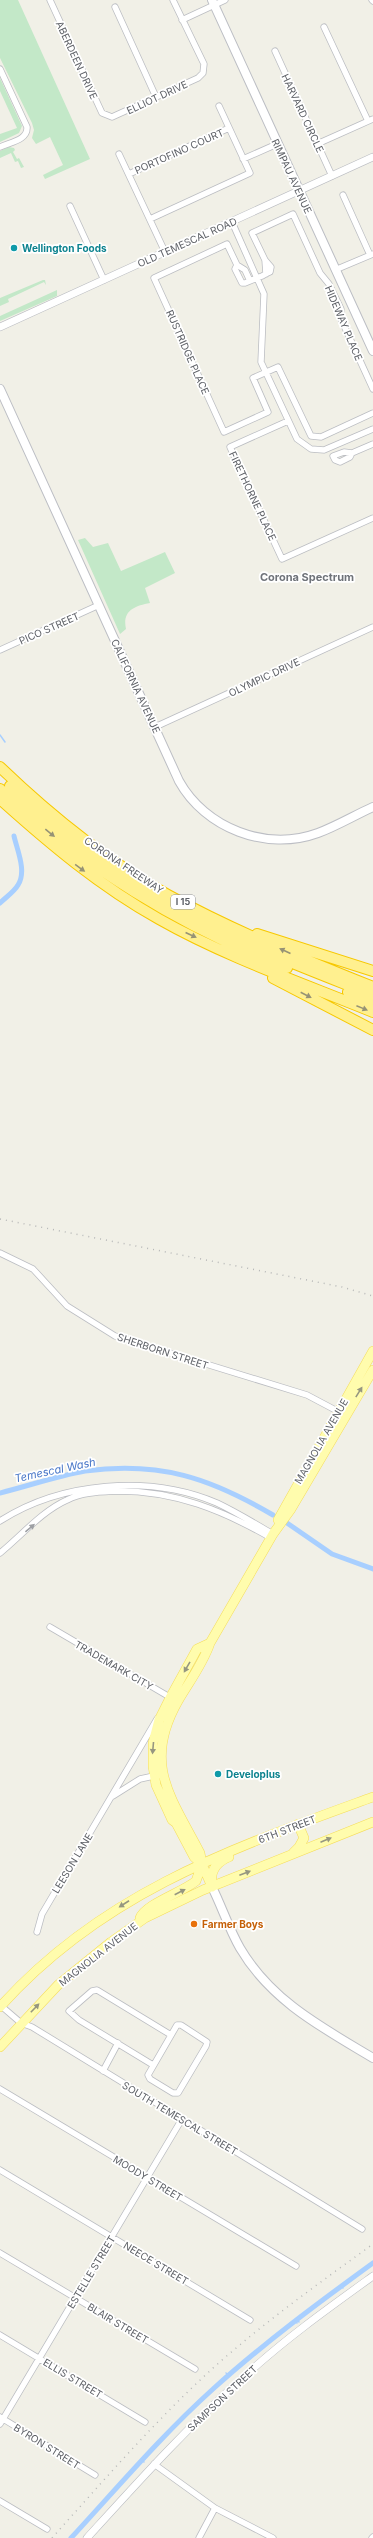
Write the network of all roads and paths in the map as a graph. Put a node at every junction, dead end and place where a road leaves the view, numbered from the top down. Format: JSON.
{"nodes":[{"id":1,"x":50,"y":0,"type":"edge"},
{"id":2,"x":173,"y":0,"type":"edge"},
{"id":3,"x":225,"y":0,"type":"edge"},
{"id":4,"x":213,"y":2,"type":"edge"},
{"id":5,"x":115,"y":7,"type":"dead end"},
{"id":6,"x":182,"y":20,"type":"junction"},
{"id":7,"x":324,"y":27,"type":"dead end"},
{"id":8,"x":275,"y":51,"type":"dead end"},
{"id":9,"x":0,"y":68,"type":"edge"},
{"id":10,"x":156,"y":97,"type":"junction"},
{"id":11,"x":219,"y":106,"type":"dead end"},
{"id":12,"x":108,"y":117,"type":"joint"},
{"id":13,"x":370,"y":120,"type":"edge"},
{"id":14,"x":229,"y":128,"type":"junction"},
{"id":15,"x":277,"y":144,"type":"junction"},
{"id":16,"x":317,"y":144,"type":"junction"},
{"id":17,"x":0,"y":147,"type":"edge"},
{"id":18,"x":119,"y":154,"type":"dead end"},
{"id":19,"x":373,"y":157,"type":"edge"},
{"id":20,"x":243,"y":159,"type":"junction"},
{"id":21,"x":129,"y":174,"type":"junction"},
{"id":22,"x":332,"y":176,"type":"junction"},
{"id":23,"x":299,"y":191,"type":"junction"},
{"id":24,"x":343,"y":195,"type":"dead end"},
{"id":25,"x":70,"y":206,"type":"dead end"},
{"id":26,"x":293,"y":214,"type":"joint"},
{"id":27,"x":150,"y":219,"type":"junction"},
{"id":28,"x":232,"y":222,"type":"junction"},
{"id":29,"x":165,"y":252,"type":"junction"},
{"id":30,"x":371,"y":254,"type":"edge"},
{"id":31,"x":335,"y":270,"type":"junction"},
{"id":32,"x":258,"y":278,"type":"junction"},
{"id":33,"x":104,"y":280,"type":"junction"},
{"id":34,"x":0,"y":327,"type":"edge"},
{"id":35,"x":373,"y":351,"type":"edge"},
{"id":36,"x":265,"y":373,"type":"junction"},
{"id":37,"x":0,"y":389,"type":"edge"},
{"id":38,"x":373,"y":389,"type":"edge"},
{"id":39,"x":373,"y":413,"type":"edge"},
{"id":40,"x":288,"y":421,"type":"junction"},
{"id":41,"x":373,"y":429,"type":"edge"},
{"id":42,"x":373,"y":444,"type":"edge"},
{"id":43,"x":331,"y":448,"type":"junction"},
{"id":44,"x":373,"y":518,"type":"edge"},
{"id":45,"x":99,"y":605,"type":"junction"},
{"id":46,"x":373,"y":627,"type":"edge"},
{"id":47,"x":0,"y":650,"type":"edge"},
{"id":48,"x":155,"y":727,"type":"junction"},
{"id":49,"x":0,"y":767,"type":"edge"},
{"id":50,"x":0,"y":776,"type":"edge"},
{"id":51,"x":0,"y":789,"type":"edge"},
{"id":52,"x":0,"y":799,"type":"edge"},
{"id":53,"x":373,"y":807,"type":"edge"},
{"id":54,"x":67,"y":825,"type":"junction"},
{"id":55,"x":103,"y":862,"type":"junction"},
{"id":56,"x":236,"y":929,"type":"junction"},
{"id":57,"x":248,"y":961,"type":"junction"},
{"id":58,"x":373,"y":971,"type":"edge"},
{"id":59,"x":373,"y":987,"type":"edge"},
{"id":60,"x":373,"y":995,"type":"edge"},
{"id":61,"x":373,"y":1003,"type":"edge"},
{"id":62,"x":373,"y":1012,"type":"edge"},
{"id":63,"x":373,"y":1030,"type":"edge"},
{"id":64,"x":0,"y":1252,"type":"edge"},
{"id":65,"x":373,"y":1351,"type":"edge"},
{"id":66,"x":373,"y":1370,"type":"edge"},
{"id":67,"x":342,"y":1413,"type":"junction"},
{"id":68,"x":0,"y":1521,"type":"edge"},
{"id":69,"x":274,"y":1532,"type":"junction"},
{"id":70,"x":0,"y":1553,"type":"edge"},
{"id":71,"x":50,"y":1627,"type":"dead end"},
{"id":72,"x":174,"y":1700,"type":"junction"},
{"id":73,"x":159,"y":1775,"type":"junction"},
{"id":74,"x":113,"y":1796,"type":"junction"},
{"id":75,"x":373,"y":1796,"type":"edge"},
{"id":76,"x":172,"y":1820,"type":"junction"},
{"id":77,"x":373,"y":1822,"type":"edge"},
{"id":78,"x":298,"y":1824,"type":"junction"},
{"id":79,"x":271,"y":1835,"type":"junction"},
{"id":80,"x":290,"y":1855,"type":"junction"},
{"id":81,"x":202,"y":1864,"type":"junction"},
{"id":82,"x":157,"y":1884,"type":"junction"},
{"id":83,"x":212,"y":1887,"type":"junction"},
{"id":84,"x":138,"y":1923,"type":"junction"},
{"id":85,"x":37,"y":1932,"type":"dead end"},
{"id":86,"x":0,"y":2006,"type":"edge"},
{"id":87,"x":21,"y":2023,"type":"junction"},
{"id":88,"x":171,"y":2035,"type":"junction"},
{"id":89,"x":118,"y":2043,"type":"junction"},
{"id":90,"x":0,"y":2047,"type":"edge"},
{"id":91,"x":373,"y":2058,"type":"edge"},
{"id":92,"x":153,"y":2065,"type":"junction"},
{"id":93,"x":102,"y":2071,"type":"junction"},
{"id":94,"x":0,"y":2089,"type":"edge"},
{"id":95,"x":182,"y":2119,"type":"junction"},
{"id":96,"x":0,"y":2170,"type":"edge"},
{"id":97,"x":148,"y":2178,"type":"junction"},
{"id":98,"x":362,"y":2229,"type":"dead end"},
{"id":99,"x":112,"y":2237,"type":"junction"},
{"id":100,"x":0,"y":2253,"type":"edge"},
{"id":101,"x":296,"y":2266,"type":"dead end"},
{"id":102,"x":373,"y":2276,"type":"edge"},
{"id":103,"x":75,"y":2298,"type":"junction"},
{"id":104,"x":250,"y":2320,"type":"dead end"},
{"id":105,"x":0,"y":2335,"type":"edge"},
{"id":106,"x":39,"y":2358,"type":"junction"},
{"id":107,"x":195,"y":2369,"type":"dead end"},
{"id":108,"x":2,"y":2418,"type":"edge"},
{"id":109,"x":145,"y":2422,"type":"dead end"},
{"id":110,"x":0,"y":2424,"type":"edge"},
{"id":111,"x":154,"y":2464,"type":"junction"},
{"id":112,"x":95,"y":2476,"type":"dead end"},
{"id":113,"x":0,"y":2501,"type":"edge"},
{"id":114,"x":215,"y":2508,"type":"junction"},
{"id":115,"x":47,"y":2529,"type":"dead end"},
{"id":116,"x":87,"y":2538,"type":"edge"},
{"id":117,"x":199,"y":2538,"type":"edge"},
{"id":118,"x":273,"y":2538,"type":"edge"}],
"edges":[{"from":1,"to":12,"type":"street","name":"ABERDEEN DRIVE"},
{"from":2,"to":6,"type":"street"},
{"from":3,"to":4,"type":"street"},
{"from":4,"to":6,"type":"street"},
{"from":4,"to":15,"type":"main road","name":"RIMPAU AVENUE"},
{"from":5,"to":10,"type":"street"},
{"from":6,"to":10,"type":"street","name":"ELLIOT DRIVE"},
{"from":7,"to":13,"type":"street"},
{"from":8,"to":16,"type":"street","name":"HARVARD CIRCLE"},
{"from":9,"to":17,"type":"street"},
{"from":10,"to":12,"type":"street","name":"ELLIOT DRIVE"},
{"from":11,"to":14,"type":"street"},
{"from":13,"to":16,"type":"street"},
{"from":14,"to":20,"type":"street"},
{"from":14,"to":21,"type":"street","name":"PORTOFINO COURT"},
{"from":15,"to":20,"type":"street"},
{"from":15,"to":23,"type":"main road","name":"RIMPAU AVENUE"},
{"from":16,"to":22,"type":"street","name":"HARVARD CIRCLE"},
{"from":18,"to":21,"type":"street"},
{"from":19,"to":22,"type":"street","name":"OLD TEMESCAL ROAD"},
{"from":20,"to":27,"type":"street"},
{"from":21,"to":27,"type":"street"},
{"from":22,"to":23,"type":"street","name":"OLD TEMESCAL ROAD"},
{"from":23,"to":28,"type":"street","name":"OLD TEMESCAL ROAD"},
{"from":23,"to":31,"type":"main road","name":"RIMPAU AVENUE"},
{"from":24,"to":30,"type":"street"},
{"from":25,"to":33,"type":"street"},
{"from":26,"to":32,"type":"street","name":"RUSTRIDGE PLACE"},
{"from":26,"to":38,"type":"street","name":"HIDEWAY PLACE"},
{"from":27,"to":29,"type":"street"},
{"from":28,"to":29,"type":"street","name":"OLD TEMESCAL ROAD"},
{"from":28,"to":32,"type":"street"},
{"from":29,"to":33,"type":"street","name":"OLD TEMESCAL ROAD"},
{"from":30,"to":31,"type":"street"},
{"from":31,"to":35,"type":"main road","name":"RIMPAU AVENUE"},
{"from":32,"to":36,"type":"street"},
{"from":32,"to":36,"type":"street","name":"RUSTRIDGE PLACE"},
{"from":33,"to":34,"type":"street","name":"OLD TEMESCAL ROAD"},
{"from":36,"to":39,"type":"street"},
{"from":36,"to":40,"type":"street"},
{"from":37,"to":45,"type":"main road","name":"CALIFORNIA AVENUE"},
{"from":40,"to":43,"type":"street"},
{"from":40,"to":44,"type":"street","name":"FIRETHORNE PLACE"},
{"from":41,"to":43,"type":"street"},
{"from":42,"to":43,"type":"street"},
{"from":45,"to":47,"type":"street","name":"PICO STREET"},
{"from":45,"to":48,"type":"main road","name":"CALIFORNIA AVENUE"},
{"from":46,"to":48,"type":"street","name":"OLYMPIC DRIVE"},
{"from":48,"to":53,"type":"main road","name":"CALIFORNIA AVENUE"},
{"from":49,"to":54,"type":"highway","name":"CORONA FREEWAY","number":"I 15"},
{"from":50,"to":55,"type":"highway"},
{"from":51,"to":61,"type":"highway","one_way":true},
{"from":52,"to":57,"type":"highway","number":"I 15","one_way":true},
{"from":54,"to":55,"type":"highway"},
{"from":54,"to":56,"type":"highway","name":"CORONA FREEWAY","number":"I 15"},
{"from":55,"to":60,"type":"highway"},
{"from":56,"to":58,"type":"highway"},
{"from":59,"to":56,"type":"highway","name":"CORONA FREEWAY","number":"I 15","one_way":true},
{"from":57,"to":62,"type":"highway","number":"I 15","one_way":true},
{"from":57,"to":63,"type":"highway","one_way":true},
{"from":64,"to":67,"type":"street","name":"SHERBORN STREET"},
{"from":65,"to":67,"type":"main road","name":"MAGNOLIA AVENUE"},
{"from":67,"to":66,"type":"main road","name":"MAGNOLIA AVENUE","one_way":true},
{"from":67,"to":69,"type":"main road","name":"MAGNOLIA AVENUE"},
{"from":68,"to":69,"type":"street"},
{"from":70,"to":69,"type":"street","one_way":true},
{"from":69,"to":72,"type":"main road","name":"MAGNOLIA AVENUE"},
{"from":71,"to":72,"type":"street","name":"TRADEMARK CITY"},
{"from":72,"to":73,"type":"main road","name":"MAGNOLIA AVENUE"},
{"from":72,"to":74,"type":"street","name":"LEESON LANE"},
{"from":73,"to":74,"type":"street","name":"LEESON LANE"},
{"from":73,"to":76,"type":"main road","name":"MAGNOLIA AVENUE"},
{"from":73,"to":81,"type":"main road","name":"MAGNOLIA AVENUE"},
{"from":74,"to":85,"type":"street","name":"LEESON LANE"},
{"from":75,"to":78,"type":"main road","name":"6TH STREET"},
{"from":76,"to":81,"type":"main road","name":"MAGNOLIA AVENUE"},
{"from":76,"to":82,"type":"main road"},
{"from":80,"to":77,"type":"main road","one_way":true},
{"from":78,"to":79,"type":"main road","name":"6TH STREET"},
{"from":78,"to":80,"type":"main road"},
{"from":79,"to":81,"type":"main road","name":"6TH STREET"},
{"from":79,"to":83,"type":"main road"},
{"from":83,"to":80,"type":"main road","one_way":true},
{"from":81,"to":82,"type":"main road"},
{"from":81,"to":83,"type":"main road","name":"MAGNOLIA AVENUE"},
{"from":84,"to":81,"type":"main road","one_way":true},
{"from":82,"to":86,"type":"main road","one_way":true},
{"from":83,"to":84,"type":"main road","name":"MAGNOLIA AVENUE"},
{"from":83,"to":91,"type":"main road"},
{"from":87,"to":84,"type":"main road","name":"MAGNOLIA AVENUE","one_way":true},
{"from":86,"to":87,"type":"street","name":"SOUTH TEMESCAL STREET"},
{"from":87,"to":90,"type":"main road","name":"MAGNOLIA AVENUE"},
{"from":87,"to":93,"type":"street","name":"SOUTH TEMESCAL STREET"},
{"from":88,"to":89,"type":"street"},
{"from":88,"to":92,"type":"street"},
{"from":88,"to":92,"type":"street"},
{"from":89,"to":92,"type":"street"},
{"from":89,"to":93,"type":"street"},
{"from":93,"to":95,"type":"street","name":"SOUTH TEMESCAL STREET"},
{"from":94,"to":97,"type":"street","name":"MOODY STREET"},
{"from":95,"to":97,"type":"street","name":"ESTELLE STREET"},
{"from":95,"to":98,"type":"street","name":"SOUTH TEMESCAL STREET"},
{"from":96,"to":99,"type":"street","name":"NEECE STREET"},
{"from":97,"to":99,"type":"street","name":"ESTELLE STREET"},
{"from":97,"to":101,"type":"street","name":"MOODY STREET"},
{"from":99,"to":103,"type":"street","name":"ESTELLE STREET"},
{"from":99,"to":104,"type":"street","name":"NEECE STREET"},
{"from":100,"to":103,"type":"street","name":"BLAIR STREET"},
{"from":102,"to":111,"type":"street","name":"SAMPSON STREET"},
{"from":103,"to":106,"type":"street","name":"ESTELLE STREET"},
{"from":103,"to":107,"type":"street","name":"BLAIR STREET"},
{"from":105,"to":106,"type":"street","name":"ELLIS STREET"},
{"from":106,"to":108,"type":"street","name":"ESTELLE STREET"},
{"from":106,"to":109,"type":"street","name":"ELLIS STREET"},
{"from":108,"to":110,"type":"street","name":"ESTELLE STREET"},
{"from":108,"to":112,"type":"street","name":"BYRON STREET"},
{"from":111,"to":114,"type":"street"},
{"from":111,"to":116,"type":"street","name":"SAMPSON STREET"},
{"from":113,"to":115,"type":"street"},
{"from":114,"to":117,"type":"street"},
{"from":114,"to":118,"type":"street"}]}
